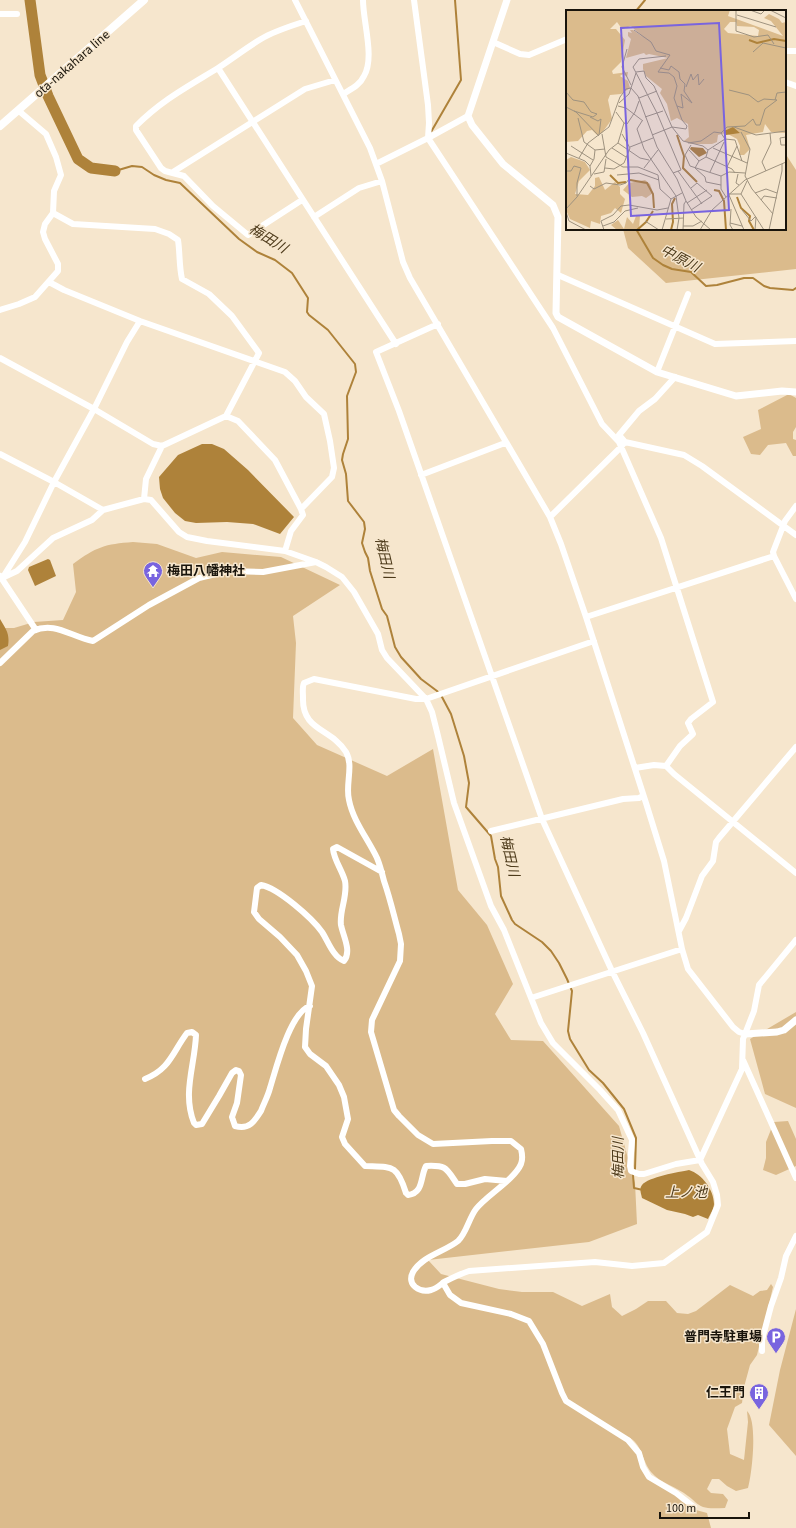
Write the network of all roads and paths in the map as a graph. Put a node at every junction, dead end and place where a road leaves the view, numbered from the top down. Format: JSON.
{"nodes":[{"id":1,"x":144,"y":0,"type":"edge"},
{"id":2,"x":295,"y":0,"type":"edge"},
{"id":3,"x":363,"y":0,"type":"edge"},
{"id":4,"x":414,"y":0,"type":"edge"},
{"id":5,"x":507,"y":0,"type":"edge"},
{"id":6,"x":0,"y":14,"type":"edge"},
{"id":7,"x":17,"y":14,"type":"dead end"},
{"id":8,"x":306,"y":21,"type":"junction"},
{"id":9,"x":566,"y":39,"type":"edge"},
{"id":10,"x":493,"y":42,"type":"junction"},
{"id":11,"x":218,"y":68,"type":"junction"},
{"id":12,"x":335,"y":80,"type":"junction"},
{"id":13,"x":786,"y":82,"type":"edge"},
{"id":14,"x":796,"y":86,"type":"edge"},
{"id":15,"x":343,"y":94,"type":"junction"},
{"id":16,"x":19,"y":111,"type":"junction"},
{"id":17,"x":468,"y":116,"type":"junction"},
{"id":18,"x":253,"y":122,"type":"junction"},
{"id":19,"x":0,"y":126,"type":"edge"},
{"id":20,"x":428,"y":138,"type":"junction"},
{"id":21,"x":376,"y":164,"type":"junction"},
{"id":22,"x":173,"y":172,"type":"junction"},
{"id":23,"x":382,"y":181,"type":"junction"},
{"id":24,"x":302,"y":200,"type":"junction"},
{"id":25,"x":52,"y":213,"type":"junction"},
{"id":26,"x":314,"y":217,"type":"junction"},
{"id":27,"x":558,"y":275,"type":"junction"},
{"id":28,"x":49,"y":282,"type":"junction"},
{"id":29,"x":688,"y":294,"type":"dead end"},
{"id":30,"x":0,"y":310,"type":"edge"},
{"id":31,"x":561,"y":319,"type":"junction"},
{"id":32,"x":140,"y":321,"type":"junction"},
{"id":33,"x":438,"y":324,"type":"junction"},
{"id":34,"x":675,"y":327,"type":"junction"},
{"id":35,"x":553,"y":328,"type":"junction"},
{"id":36,"x":796,"y":341,"type":"edge"},
{"id":37,"x":396,"y":344,"type":"junction"},
{"id":38,"x":0,"y":358,"type":"edge"},
{"id":39,"x":256,"y":362,"type":"junction"},
{"id":40,"x":657,"y":372,"type":"junction"},
{"id":41,"x":675,"y":377,"type":"junction"},
{"id":42,"x":796,"y":392,"type":"edge"},
{"id":43,"x":94,"y":409,"type":"junction"},
{"id":44,"x":226,"y":416,"type":"junction"},
{"id":45,"x":506,"y":443,"type":"junction"},
{"id":46,"x":623,"y":445,"type":"junction"},
{"id":47,"x":162,"y":446,"type":"junction"},
{"id":48,"x":0,"y":454,"type":"edge"},
{"id":49,"x":421,"y":475,"type":"junction"},
{"id":50,"x":54,"y":482,"type":"junction"},
{"id":51,"x":144,"y":499,"type":"junction"},
{"id":52,"x":796,"y":506,"type":"edge"},
{"id":53,"x":301,"y":509,"type":"junction"},
{"id":54,"x":102,"y":510,"type":"junction"},
{"id":55,"x":550,"y":517,"type":"junction"},
{"id":56,"x":784,"y":526,"type":"junction"},
{"id":57,"x":796,"y":535,"type":"edge"},
{"id":58,"x":285,"y":551,"type":"junction"},
{"id":59,"x":774,"y":556,"type":"junction"},
{"id":60,"x":316,"y":562,"type":"junction"},
{"id":61,"x":1,"y":577,"type":"edge"},
{"id":62,"x":676,"y":587,"type":"junction"},
{"id":63,"x":796,"y":599,"type":"edge"},
{"id":64,"x":586,"y":617,"type":"junction"},
{"id":65,"x":36,"y":630,"type":"junction"},
{"id":66,"x":594,"y":641,"type":"junction"},
{"id":67,"x":0,"y":663,"type":"edge"},
{"id":68,"x":492,"y":675,"type":"junction"},
{"id":69,"x":426,"y":698,"type":"junction"},
{"id":70,"x":796,"y":747,"type":"edge"},
{"id":71,"x":666,"y":766,"type":"junction"},
{"id":72,"x":635,"y":768,"type":"junction"},
{"id":73,"x":643,"y":796,"type":"junction"},
{"id":74,"x":542,"y":819,"type":"junction"},
{"id":75,"x":733,"y":822,"type":"junction"},
{"id":76,"x":491,"y":831,"type":"dead end"},
{"id":77,"x":382,"y":872,"type":"junction"},
{"id":78,"x":796,"y":873,"type":"edge"},
{"id":79,"x":679,"y":931,"type":"junction"},
{"id":80,"x":796,"y":940,"type":"edge"},
{"id":81,"x":682,"y":949,"type":"junction"},
{"id":82,"x":612,"y":971,"type":"junction"},
{"id":83,"x":531,"y":998,"type":"junction"},
{"id":84,"x":310,"y":1006,"type":"junction"},
{"id":85,"x":796,"y":1020,"type":"edge"},
{"id":86,"x":745,"y":1034,"type":"junction"},
{"id":87,"x":743,"y":1060,"type":"junction"},
{"id":88,"x":145,"y":1078,"type":"dead end"},
{"id":89,"x":700,"y":1160,"type":"junction"},
{"id":90,"x":796,"y":1178,"type":"edge"},
{"id":91,"x":506,"y":1181,"type":"junction"},
{"id":92,"x":796,"y":1236,"type":"edge"},
{"id":93,"x":443,"y":1283,"type":"junction"},
{"id":94,"x":762,"y":1351,"type":"dead end"},
{"id":95,"x":694,"y":1507,"type":"dead end"}],
"edges":[{"from":1,"to":16,"type":"main road","name":"ota-nakahara line"},
{"from":2,"to":8,"type":"street"},
{"from":3,"to":15,"type":"street"},
{"from":4,"to":20,"type":"street"},
{"from":5,"to":10,"type":"street"},
{"from":6,"to":7,"type":"street"},
{"from":8,"to":11,"type":"street"},
{"from":8,"to":12,"type":"street"},
{"from":9,"to":10,"type":"street"},
{"from":10,"to":17,"type":"street"},
{"from":11,"to":18,"type":"street"},
{"from":11,"to":22,"type":"street"},
{"from":12,"to":15,"type":"street"},
{"from":12,"to":18,"type":"street"},
{"from":13,"to":14,"type":"street"},
{"from":15,"to":21,"type":"street"},
{"from":16,"to":19,"type":"main road","name":"ota-nakahara line"},
{"from":16,"to":25,"type":"street"},
{"from":17,"to":20,"type":"street"},
{"from":17,"to":27,"type":"street"},
{"from":18,"to":22,"type":"street"},
{"from":18,"to":24,"type":"street"},
{"from":20,"to":21,"type":"street"},
{"from":20,"to":35,"type":"street"},
{"from":21,"to":23,"type":"street"},
{"from":22,"to":24,"type":"street"},
{"from":23,"to":26,"type":"street"},
{"from":23,"to":33,"type":"street"},
{"from":24,"to":26,"type":"street"},
{"from":25,"to":28,"type":"street"},
{"from":25,"to":39,"type":"street"},
{"from":26,"to":37,"type":"street"},
{"from":27,"to":31,"type":"street"},
{"from":27,"to":34,"type":"street"},
{"from":28,"to":30,"type":"street"},
{"from":28,"to":32,"type":"street"},
{"from":29,"to":34,"type":"street"},
{"from":31,"to":35,"type":"street"},
{"from":31,"to":40,"type":"street"},
{"from":32,"to":39,"type":"street"},
{"from":32,"to":43,"type":"street"},
{"from":33,"to":37,"type":"street"},
{"from":33,"to":45,"type":"street"},
{"from":34,"to":36,"type":"street"},
{"from":34,"to":40,"type":"street"},
{"from":35,"to":46,"type":"street"},
{"from":37,"to":49,"type":"street"},
{"from":38,"to":43,"type":"street"},
{"from":39,"to":44,"type":"street"},
{"from":39,"to":53,"type":"street"},
{"from":40,"to":41,"type":"street"},
{"from":41,"to":42,"type":"street"},
{"from":41,"to":46,"type":"street"},
{"from":43,"to":47,"type":"street"},
{"from":43,"to":50,"type":"street"},
{"from":44,"to":47,"type":"street"},
{"from":44,"to":53,"type":"street"},
{"from":45,"to":49,"type":"street"},
{"from":45,"to":55,"type":"street"},
{"from":46,"to":55,"type":"street"},
{"from":46,"to":56,"type":"street"},
{"from":46,"to":62,"type":"street"},
{"from":47,"to":51,"type":"street"},
{"from":48,"to":50,"type":"street"},
{"from":49,"to":68,"type":"street"},
{"from":50,"to":54,"type":"street"},
{"from":50,"to":61,"type":"street"},
{"from":51,"to":54,"type":"street"},
{"from":51,"to":58,"type":"street"},
{"from":52,"to":56,"type":"street"},
{"from":53,"to":58,"type":"street"},
{"from":54,"to":61,"type":"street"},
{"from":55,"to":64,"type":"street"},
{"from":56,"to":57,"type":"street"},
{"from":56,"to":59,"type":"street"},
{"from":58,"to":60,"type":"street"},
{"from":59,"to":62,"type":"street"},
{"from":59,"to":63,"type":"street"},
{"from":60,"to":65,"type":"street"},
{"from":60,"to":69,"type":"street"},
{"from":61,"to":65,"type":"street"},
{"from":62,"to":64,"type":"street"},
{"from":62,"to":71,"type":"street"},
{"from":64,"to":66,"type":"street"},
{"from":65,"to":67,"type":"street"},
{"from":66,"to":68,"type":"street"},
{"from":66,"to":72,"type":"street"},
{"from":68,"to":69,"type":"street"},
{"from":68,"to":74,"type":"street"},
{"from":69,"to":77,"type":"street"},
{"from":69,"to":83,"type":"street"},
{"from":70,"to":75,"type":"street"},
{"from":71,"to":72,"type":"street"},
{"from":71,"to":75,"type":"street"},
{"from":72,"to":73,"type":"street"},
{"from":73,"to":74,"type":"street"},
{"from":73,"to":79,"type":"street"},
{"from":74,"to":76,"type":"street"},
{"from":74,"to":82,"type":"street"},
{"from":75,"to":78,"type":"street"},
{"from":75,"to":79,"type":"street"},
{"from":77,"to":84,"type":"street"},
{"from":77,"to":91,"type":"street"},
{"from":79,"to":81,"type":"street"},
{"from":80,"to":86,"type":"street"},
{"from":81,"to":82,"type":"street"},
{"from":81,"to":86,"type":"street"},
{"from":82,"to":83,"type":"street"},
{"from":82,"to":89,"type":"street"},
{"from":83,"to":89,"type":"street"},
{"from":84,"to":88,"type":"street"},
{"from":84,"to":91,"type":"street"},
{"from":85,"to":86,"type":"street"},
{"from":86,"to":87,"type":"street"},
{"from":87,"to":89,"type":"street"},
{"from":87,"to":90,"type":"street"},
{"from":89,"to":93,"type":"street"},
{"from":91,"to":93,"type":"street"},
{"from":92,"to":94,"type":"street"},
{"from":93,"to":95,"type":"street"}]}
